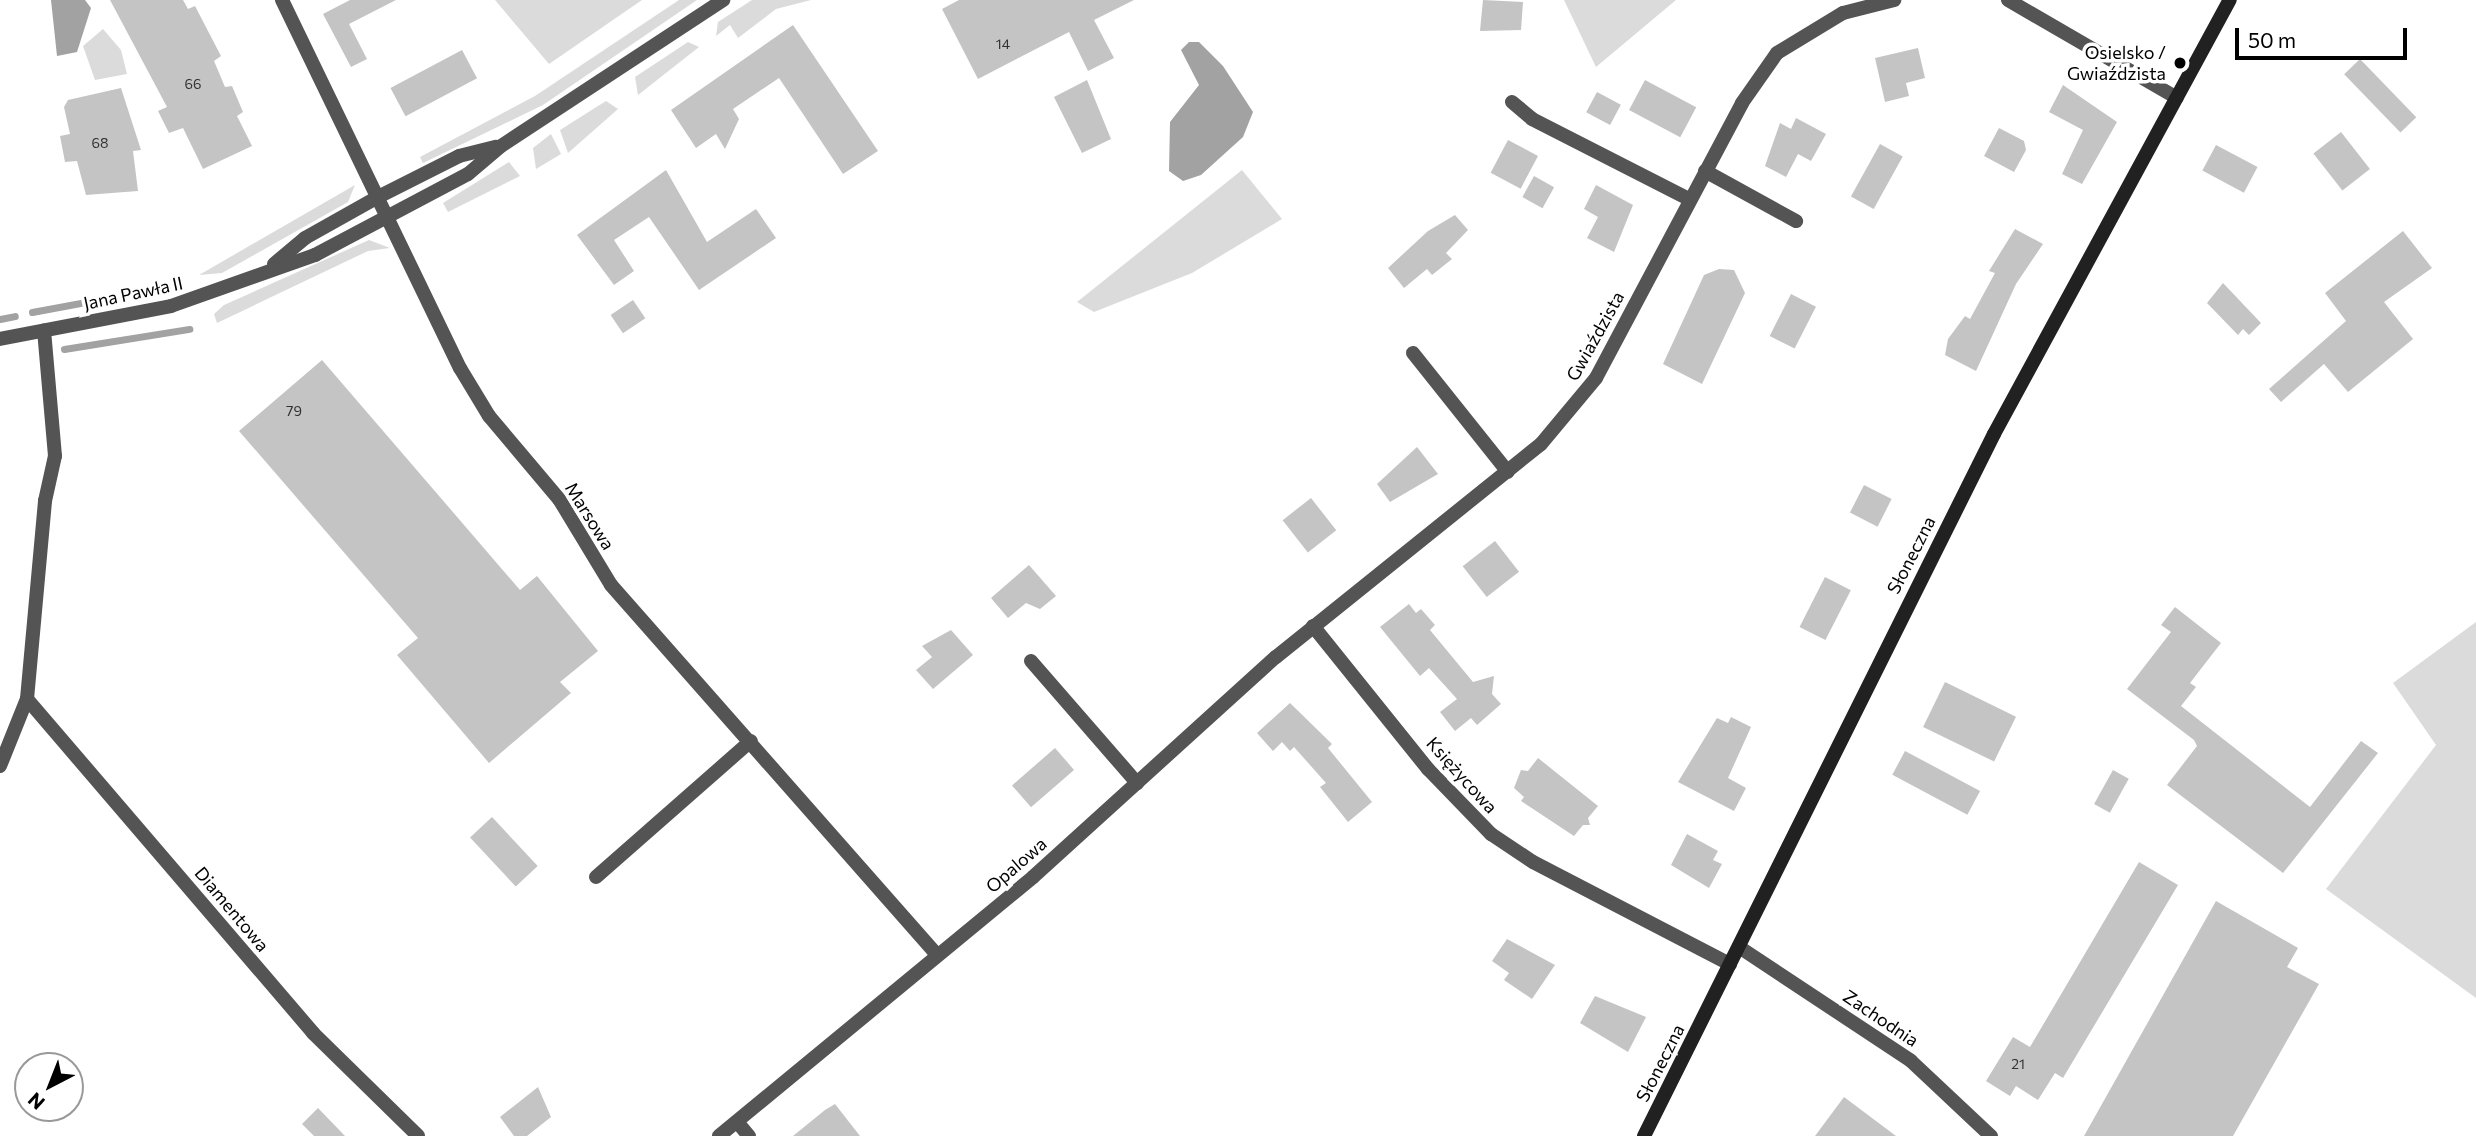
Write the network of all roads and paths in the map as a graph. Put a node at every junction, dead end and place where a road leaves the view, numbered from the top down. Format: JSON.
{"nodes":[{"id":1,"x":282,"y":0,"type":"edge"},
{"id":2,"x":723,"y":0,"type":"edge"},
{"id":3,"x":1894,"y":0,"type":"edge"},
{"id":4,"x":2008,"y":0,"type":"edge"},
{"id":5,"x":2230,"y":0,"type":"edge"},
{"id":6,"x":2177,"y":98,"type":"junction"},
{"id":7,"x":1512,"y":102,"type":"dead end"},
{"id":8,"x":501,"y":146,"type":"junction"},
{"id":9,"x":1705,"y":171,"type":"junction"},
{"id":10,"x":378,"y":197,"type":"junction"},
{"id":11,"x":1689,"y":199,"type":"junction"},
{"id":12,"x":389,"y":219,"type":"junction"},
{"id":13,"x":1796,"y":221,"type":"dead end"},
{"id":14,"x":268,"y":268,"type":"junction"},
{"id":15,"x":44,"y":330,"type":"junction"},
{"id":16,"x":0,"y":339,"type":"edge"},
{"id":17,"x":1413,"y":352,"type":"dead end"},
{"id":18,"x":1508,"y":472,"type":"junction"},
{"id":19,"x":1313,"y":626,"type":"junction"},
{"id":20,"x":1031,"y":661,"type":"dead end"},
{"id":21,"x":27,"y":699,"type":"junction"},
{"id":22,"x":751,"y":741,"type":"junction"},
{"id":23,"x":0,"y":766,"type":"edge"},
{"id":24,"x":1137,"y":783,"type":"junction"},
{"id":25,"x":596,"y":877,"type":"dead end"},
{"id":26,"x":1739,"y":947,"type":"junction"},
{"id":27,"x":936,"y":954,"type":"junction"},
{"id":28,"x":1730,"y":964,"type":"junction"},
{"id":29,"x":737,"y":1123,"type":"junction"},
{"id":30,"x":418,"y":1136,"type":"edge"},
{"id":31,"x":719,"y":1136,"type":"edge"},
{"id":32,"x":749,"y":1136,"type":"edge"},
{"id":33,"x":1644,"y":1136,"type":"edge"},
{"id":34,"x":1991,"y":1136,"type":"edge"}],
"edges":[{"from":1,"to":10,"type":"street","name":"Marsowa"},
{"from":2,"to":8,"type":"street","name":"Jana Pawła II"},
{"from":3,"to":9,"type":"street","name":"Gwiaździsta"},
{"from":4,"to":6,"type":"street"},
{"from":5,"to":6,"type":"street","name":"Słoneczna"},
{"from":6,"to":26,"type":"street","name":"Słoneczna"},
{"from":7,"to":11,"type":"street"},
{"from":8,"to":10,"type":"street","name":"Jana Pawła II"},
{"from":8,"to":12,"type":"street","name":"Jana Pawła II"},
{"from":9,"to":11,"type":"street","name":"Gwiaździsta"},
{"from":9,"to":13,"type":"street"},
{"from":10,"to":12,"type":"street","name":"Marsowa"},
{"from":10,"to":14,"type":"street","name":"Jana Pawła II"},
{"from":11,"to":18,"type":"street","name":"Gwiaździsta"},
{"from":12,"to":14,"type":"street","name":"Jana Pawła II"},
{"from":12,"to":22,"type":"street","name":"Marsowa"},
{"from":14,"to":15,"type":"street","name":"Jana Pawła II"},
{"from":15,"to":16,"type":"street","name":"Jana Pawła II"},
{"from":15,"to":21,"type":"street"},
{"from":17,"to":18,"type":"street"},
{"from":18,"to":19,"type":"street","name":"Gwiaździsta"},
{"from":19,"to":24,"type":"street","name":"Opalowa"},
{"from":19,"to":28,"type":"street","name":"Księżycowa"},
{"from":20,"to":24,"type":"street"},
{"from":21,"to":23,"type":"street"},
{"from":21,"to":30,"type":"street","name":"Diamentowa"},
{"from":22,"to":25,"type":"street"},
{"from":22,"to":27,"type":"street","name":"Marsowa"},
{"from":24,"to":27,"type":"street","name":"Opalowa"},
{"from":26,"to":28,"type":"street","name":"Słoneczna"},
{"from":26,"to":34,"type":"street","name":"Zachodnia"},
{"from":27,"to":29,"type":"street","name":"Opalowa"},
{"from":28,"to":33,"type":"street","name":"Słoneczna"},
{"from":29,"to":31,"type":"street","name":"Opalowa"},
{"from":29,"to":32,"type":"street"}]}
